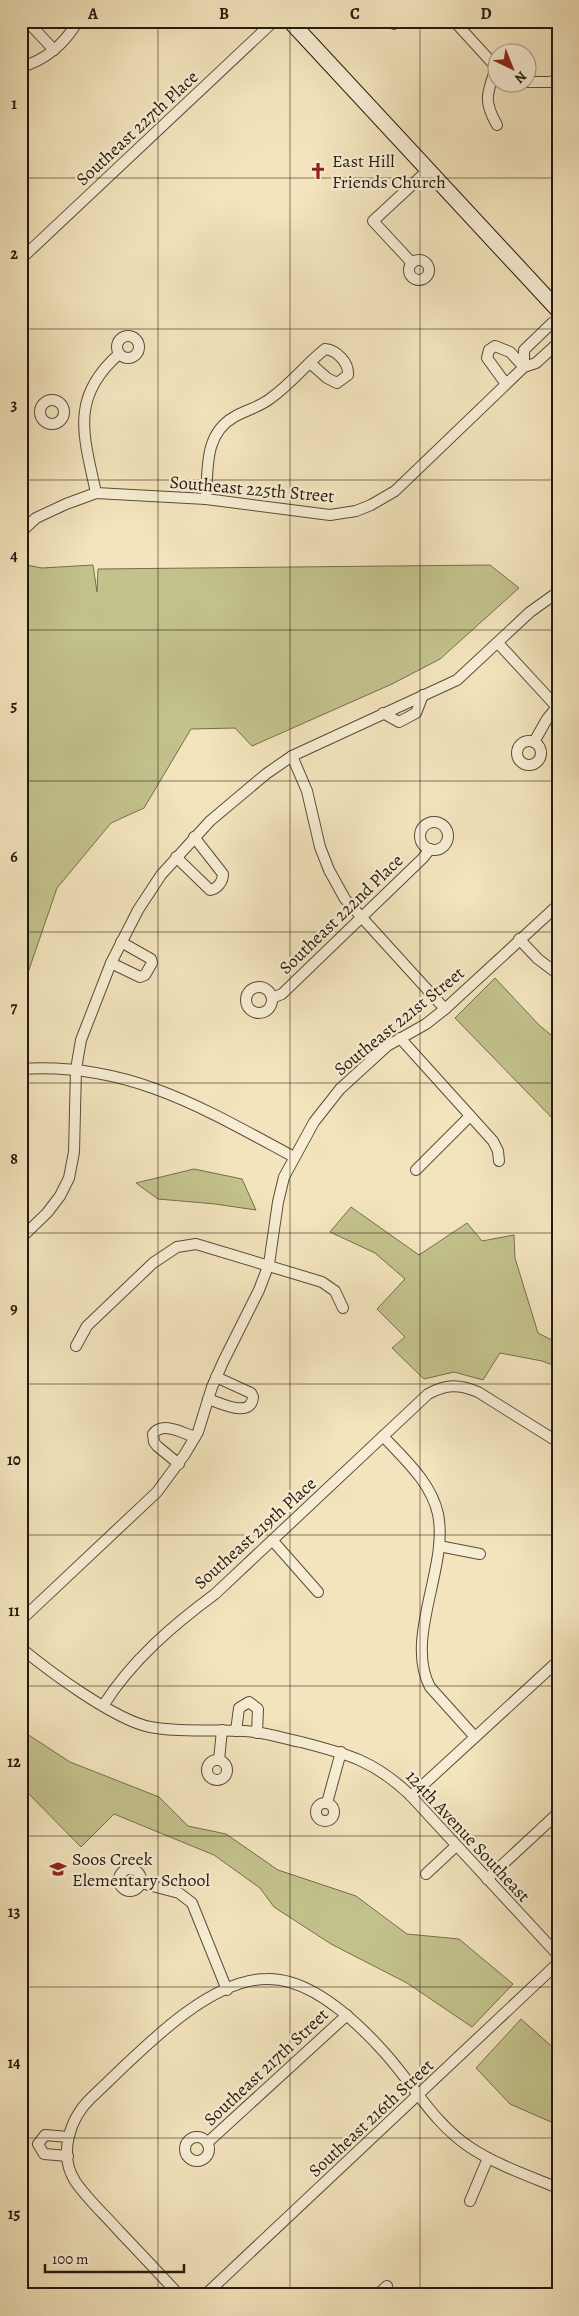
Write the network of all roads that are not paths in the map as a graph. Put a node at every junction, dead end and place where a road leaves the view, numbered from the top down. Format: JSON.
{"nodes":[{"id":1,"x":27,"y":21,"type":"edge"},
{"id":2,"x":78,"y":21,"type":"edge"},
{"id":3,"x":274,"y":21,"type":"edge"},
{"id":4,"x":290,"y":21,"type":"edge"},
{"id":5,"x":454,"y":21,"type":"edge"},
{"id":6,"x":54,"y":50,"type":"junction"},
{"id":7,"x":486,"y":56,"type":"edge"},
{"id":8,"x":21,"y":67,"type":"edge"},
{"id":9,"x":558,"y":79,"type":"edge"},
{"id":10,"x":536,"y":82,"type":"edge"},
{"id":11,"x":487,"y":92,"type":"edge"},
{"id":12,"x":497,"y":126,"type":"dead end"},
{"id":13,"x":427,"y":171,"type":"junction"},
{"id":14,"x":21,"y":259,"type":"edge"},
{"id":15,"x":412,"y":263,"type":"dead end"},
{"id":16,"x":558,"y":310,"type":"edge"},
{"id":17,"x":558,"y":323,"type":"edge"},
{"id":18,"x":558,"y":343,"type":"edge"},
{"id":19,"x":119,"y":354,"type":"dead end"},
{"id":20,"x":310,"y":363,"type":"dead end"},
{"id":21,"x":524,"y":367,"type":"junction"},
{"id":22,"x":506,"y":384,"type":"junction"},
{"id":23,"x":64,"y":413,"type":"dead end"},
{"id":24,"x":83,"y":416,"type":"junction"},
{"id":25,"x":96,"y":493,"type":"junction"},
{"id":26,"x":206,"y":499,"type":"junction"},
{"id":27,"x":21,"y":532,"type":"edge"},
{"id":28,"x":558,"y":592,"type":"edge"},
{"id":29,"x":498,"y":643,"type":"junction"},
{"id":30,"x":423,"y":696,"type":"junction"},
{"id":31,"x":557,"y":706,"type":"edge"},
{"id":32,"x":383,"y":713,"type":"junction"},
{"id":33,"x":534,"y":742,"type":"dead end"},
{"id":34,"x":292,"y":756,"type":"junction"},
{"id":35,"x":194,"y":837,"type":"junction"},
{"id":36,"x":430,"y":849,"type":"dead end"},
{"id":37,"x":176,"y":858,"type":"junction"},
{"id":38,"x":558,"y":905,"type":"edge"},
{"id":39,"x":361,"y":918,"type":"junction"},
{"id":40,"x":519,"y":939,"type":"junction"},
{"id":41,"x":121,"y":942,"type":"junction"},
{"id":42,"x":111,"y":963,"type":"junction"},
{"id":43,"x":558,"y":974,"type":"edge"},
{"id":44,"x":272,"y":998,"type":"dead end"},
{"id":45,"x":445,"y":1009,"type":"junction"},
{"id":46,"x":400,"y":1038,"type":"junction"},
{"id":47,"x":21,"y":1069,"type":"edge"},
{"id":48,"x":76,"y":1069,"type":"junction"},
{"id":49,"x":470,"y":1116,"type":"junction"},
{"id":50,"x":294,"y":1157,"type":"junction"},
{"id":51,"x":499,"y":1161,"type":"dead end"},
{"id":52,"x":416,"y":1170,"type":"dead end"},
{"id":53,"x":21,"y":1238,"type":"edge"},
{"id":54,"x":269,"y":1264,"type":"junction"},
{"id":55,"x":343,"y":1308,"type":"dead end"},
{"id":56,"x":76,"y":1346,"type":"dead end"},
{"id":57,"x":216,"y":1378,"type":"junction"},
{"id":58,"x":208,"y":1399,"type":"junction"},
{"id":59,"x":384,"y":1436,"type":"junction"},
{"id":60,"x":195,"y":1437,"type":"junction"},
{"id":61,"x":558,"y":1442,"type":"edge"},
{"id":62,"x":179,"y":1464,"type":"junction"},
{"id":63,"x":272,"y":1540,"type":"junction"},
{"id":64,"x":438,"y":1546,"type":"junction"},
{"id":65,"x":480,"y":1554,"type":"dead end"},
{"id":66,"x":318,"y":1592,"type":"dead end"},
{"id":67,"x":21,"y":1620,"type":"edge"},
{"id":68,"x":21,"y":1648,"type":"edge"},
{"id":69,"x":558,"y":1661,"type":"edge"},
{"id":70,"x":103,"y":1706,"type":"junction"},
{"id":71,"x":222,"y":1730,"type":"junction"},
{"id":72,"x":236,"y":1731,"type":"junction"},
{"id":73,"x":257,"y":1733,"type":"junction"},
{"id":74,"x":475,"y":1737,"type":"junction"},
{"id":75,"x":341,"y":1752,"type":"junction"},
{"id":76,"x":218,"y":1760,"type":"dead end"},
{"id":77,"x":411,"y":1796,"type":"junction"},
{"id":78,"x":327,"y":1803,"type":"dead end"},
{"id":79,"x":558,"y":1813,"type":"edge"},
{"id":80,"x":456,"y":1846,"type":"junction"},
{"id":81,"x":426,"y":1874,"type":"dead end"},
{"id":82,"x":487,"y":1879,"type":"junction"},
{"id":83,"x":141,"y":1883,"type":"dead end"},
{"id":84,"x":558,"y":1955,"type":"edge"},
{"id":85,"x":558,"y":1963,"type":"edge"},
{"id":86,"x":227,"y":1990,"type":"junction"},
{"id":87,"x":347,"y":2015,"type":"junction"},
{"id":88,"x":417,"y":2096,"type":"junction"},
{"id":89,"x":207,"y":2143,"type":"dead end"},
{"id":90,"x":488,"y":2158,"type":"junction"},
{"id":91,"x":558,"y":2188,"type":"edge"},
{"id":92,"x":470,"y":2201,"type":"dead end"},
{"id":93,"x":387,"y":2286,"type":"dead end"},
{"id":94,"x":179,"y":2295,"type":"edge"},
{"id":95,"x":205,"y":2295,"type":"edge"},
{"id":96,"x":377,"y":2295,"type":"edge"}],
"edges":[{"from":1,"to":6,"type":"street"},
{"from":2,"to":6,"type":"street"},
{"from":3,"to":14,"type":"street","name":"Southeast 227th Place"},
{"from":4,"to":13,"type":"main road"},
{"from":5,"to":7,"type":"street"},
{"from":6,"to":8,"type":"street"},
{"from":9,"to":10,"type":"street"},
{"from":11,"to":12,"type":"street"},
{"from":13,"to":15,"type":"street"},
{"from":13,"to":16,"type":"main road"},
{"from":17,"to":21,"type":"street"},
{"from":18,"to":21,"type":"street","name":"Southeast 225th Street"},
{"from":19,"to":24,"type":"street"},
{"from":20,"to":26,"type":"street"},
{"from":21,"to":22,"type":"street","name":"Southeast 225th Street"},
{"from":21,"to":22,"type":"street"},
{"from":22,"to":26,"type":"street","name":"Southeast 225th Street"},
{"from":23,"to":24,"type":"street"},
{"from":24,"to":25,"type":"street"},
{"from":25,"to":26,"type":"street","name":"Southeast 225th Street"},
{"from":25,"to":27,"type":"street"},
{"from":28,"to":29,"type":"street"},
{"from":29,"to":30,"type":"street"},
{"from":29,"to":31,"type":"street"},
{"from":30,"to":32,"type":"street"},
{"from":30,"to":32,"type":"street"},
{"from":31,"to":33,"type":"street"},
{"from":32,"to":34,"type":"street"},
{"from":34,"to":35,"type":"street"},
{"from":34,"to":39,"type":"street"},
{"from":35,"to":37,"type":"street"},
{"from":35,"to":37,"type":"street"},
{"from":36,"to":39,"type":"street","name":"Southeast 222nd Place"},
{"from":37,"to":41,"type":"street"},
{"from":38,"to":40,"type":"street","name":"Southeast 221st Street"},
{"from":39,"to":44,"type":"street","name":"Southeast 222nd Place"},
{"from":39,"to":45,"type":"street"},
{"from":40,"to":43,"type":"street"},
{"from":40,"to":45,"type":"street","name":"Southeast 221st Street"},
{"from":41,"to":42,"type":"street"},
{"from":41,"to":42,"type":"street"},
{"from":42,"to":48,"type":"street"},
{"from":45,"to":46,"type":"street","name":"Southeast 221st Street"},
{"from":46,"to":49,"type":"street"},
{"from":46,"to":50,"type":"street","name":"Southeast 221st Street"},
{"from":47,"to":48,"type":"street"},
{"from":48,"to":50,"type":"street"},
{"from":48,"to":53,"type":"street"},
{"from":49,"to":51,"type":"street"},
{"from":49,"to":52,"type":"street"},
{"from":50,"to":54,"type":"street","name":"Southeast 221st Street"},
{"from":54,"to":55,"type":"street"},
{"from":54,"to":56,"type":"street"},
{"from":54,"to":57,"type":"street","name":"Southeast 221st Street"},
{"from":57,"to":58,"type":"street","name":"Southeast 221st Street"},
{"from":57,"to":58,"type":"street"},
{"from":58,"to":60,"type":"street","name":"Southeast 221st Street"},
{"from":59,"to":61,"type":"street","name":"Southeast 219th Place"},
{"from":59,"to":63,"type":"street","name":"Southeast 219th Place"},
{"from":59,"to":64,"type":"street"},
{"from":60,"to":62,"type":"street","name":"Southeast 221st Street"},
{"from":60,"to":62,"type":"street"},
{"from":62,"to":67,"type":"street","name":"Southeast 221st Street"},
{"from":63,"to":66,"type":"street"},
{"from":63,"to":70,"type":"street","name":"Southeast 219th Place"},
{"from":64,"to":65,"type":"street"},
{"from":64,"to":74,"type":"street"},
{"from":68,"to":70,"type":"street","name":"124th Avenue Southeast"},
{"from":69,"to":74,"type":"street"},
{"from":70,"to":71,"type":"street","name":"124th Avenue Southeast"},
{"from":71,"to":72,"type":"street","name":"124th Avenue Southeast"},
{"from":71,"to":76,"type":"street"},
{"from":72,"to":73,"type":"street","name":"124th Avenue Southeast"},
{"from":72,"to":73,"type":"street"},
{"from":73,"to":75,"type":"street","name":"124th Avenue Southeast"},
{"from":74,"to":77,"type":"street"},
{"from":75,"to":77,"type":"street","name":"124th Avenue Southeast"},
{"from":75,"to":78,"type":"street"},
{"from":77,"to":80,"type":"street","name":"124th Avenue Southeast"},
{"from":79,"to":82,"type":"street"},
{"from":80,"to":81,"type":"street"},
{"from":80,"to":82,"type":"street","name":"124th Avenue Southeast"},
{"from":82,"to":84,"type":"street","name":"124th Avenue Southeast"},
{"from":83,"to":86,"type":"street"},
{"from":85,"to":88,"type":"street","name":"Southeast 216th Street"},
{"from":86,"to":87,"type":"street"},
{"from":86,"to":94,"type":"street"},
{"from":87,"to":88,"type":"street"},
{"from":87,"to":89,"type":"street","name":"Southeast 217th Street"},
{"from":88,"to":90,"type":"street"},
{"from":88,"to":95,"type":"street","name":"Southeast 216th Street"},
{"from":90,"to":91,"type":"street"},
{"from":90,"to":92,"type":"street"},
{"from":93,"to":96,"type":"street"}]}
